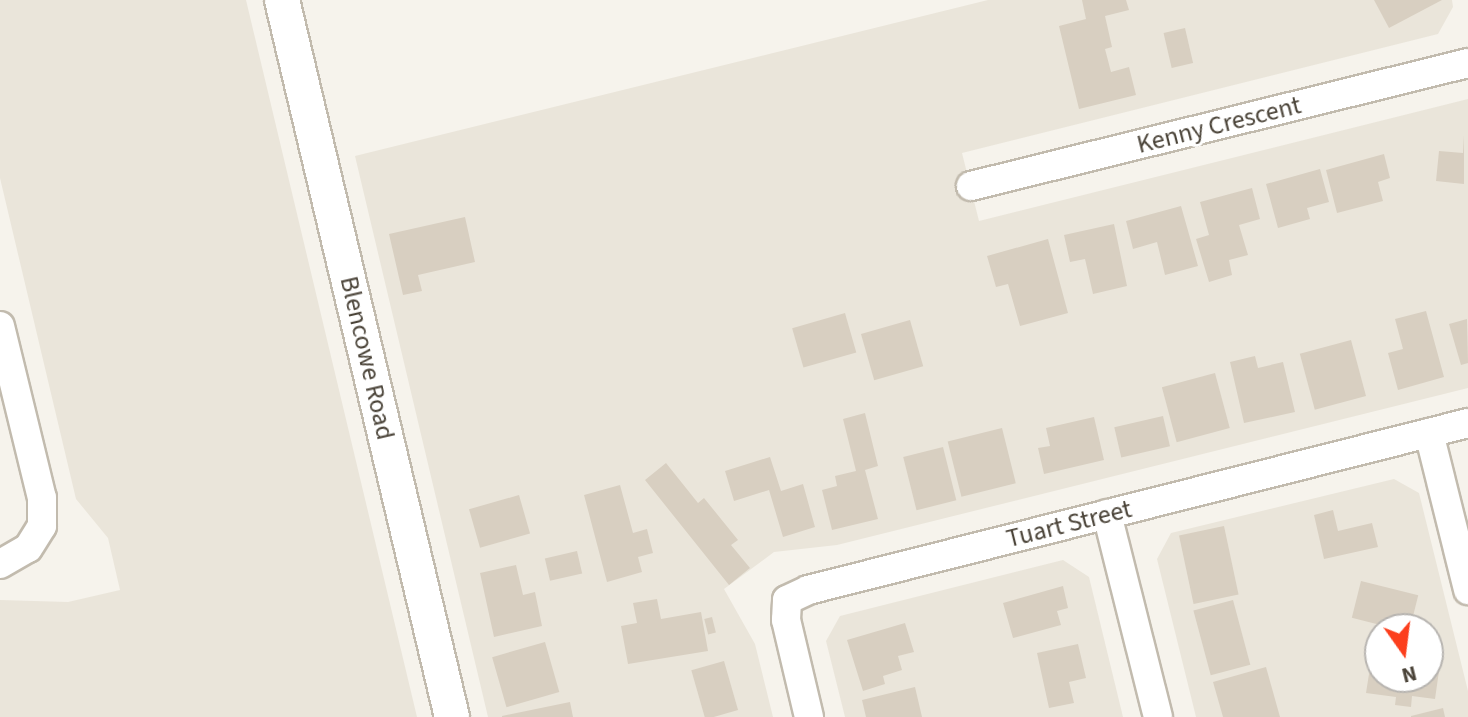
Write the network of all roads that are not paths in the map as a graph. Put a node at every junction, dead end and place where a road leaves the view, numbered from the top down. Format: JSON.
{"nodes":[{"id":1,"x":282,"y":0,"type":"edge"},
{"id":2,"x":1468,"y":63,"type":"edge"},
{"id":3,"x":971,"y":186,"type":"dead end"},
{"id":4,"x":0,"y":326,"type":"edge"},
{"id":5,"x":1468,"y":423,"type":"edge"},
{"id":6,"x":1429,"y":433,"type":"junction"},
{"id":7,"x":1107,"y":514,"type":"junction"},
{"id":8,"x":0,"y":564,"type":"edge"},
{"id":9,"x":1468,"y":590,"type":"edge"},
{"id":10,"x":452,"y":717,"type":"edge"},
{"id":11,"x":809,"y":717,"type":"edge"},
{"id":12,"x":1158,"y":717,"type":"edge"}],
"edges":[{"from":1,"to":10,"type":"street","name":"Blencowe Road"},
{"from":2,"to":3,"type":"street","name":"Kenny Crescent"},
{"from":4,"to":8,"type":"street"},
{"from":5,"to":6,"type":"street","name":"Tuart Street"},
{"from":6,"to":7,"type":"street","name":"Tuart Street"},
{"from":6,"to":9,"type":"street"},
{"from":7,"to":11,"type":"street","name":"Tuart Street"},
{"from":7,"to":12,"type":"street"}]}
